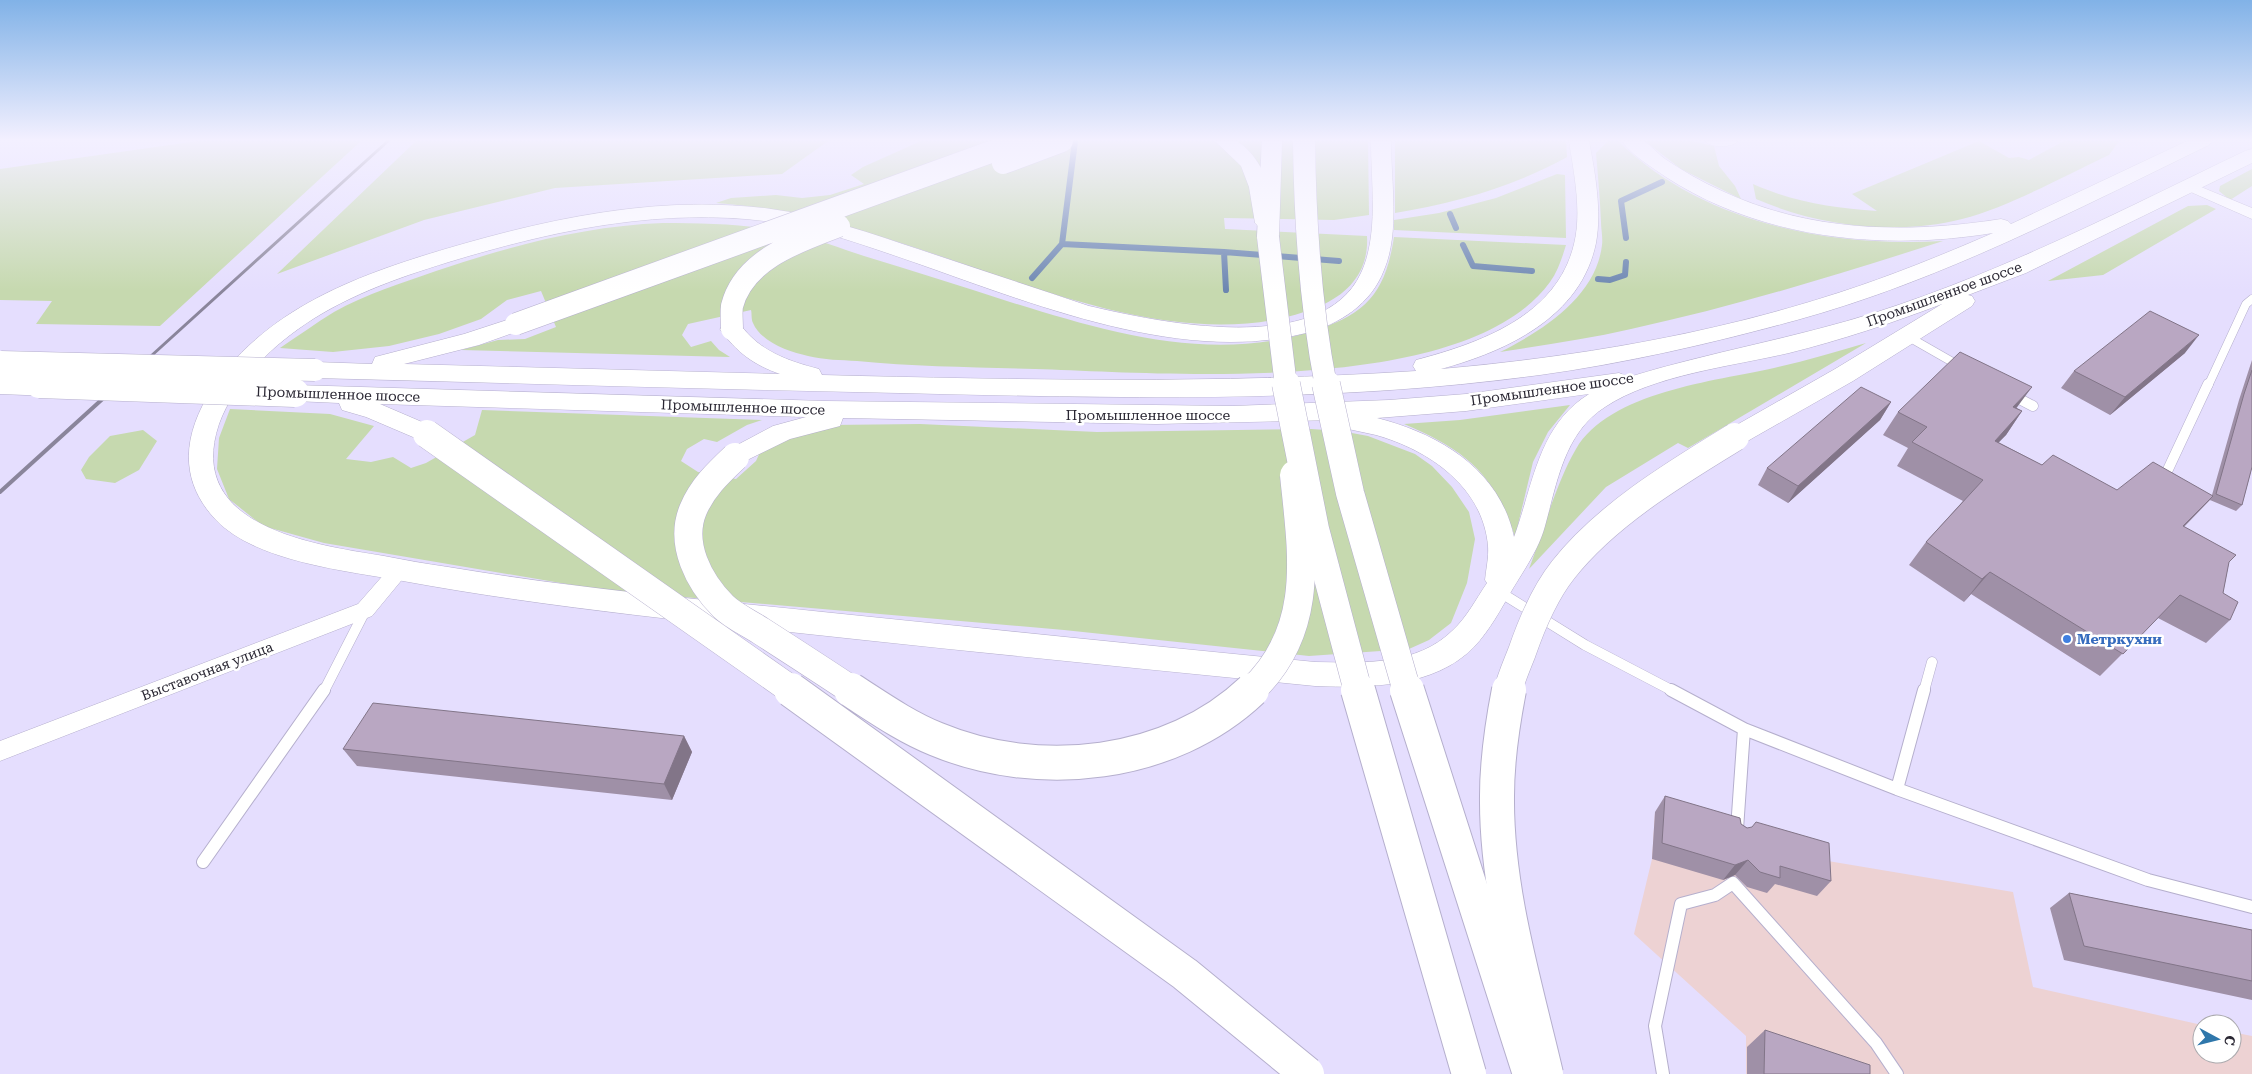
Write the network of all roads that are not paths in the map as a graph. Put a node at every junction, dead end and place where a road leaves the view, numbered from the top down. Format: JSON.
{"nodes":[{"id":1,"x":883,"y":191,"type":"edge"},
{"id":2,"x":931,"y":191,"type":"edge"},
{"id":3,"x":1260,"y":191,"type":"edge"},
{"id":4,"x":1270,"y":191,"type":"edge"},
{"id":5,"x":1303,"y":191,"type":"edge"},
{"id":6,"x":1381,"y":191,"type":"edge"},
{"id":7,"x":1583,"y":191,"type":"edge"},
{"id":8,"x":1705,"y":191,"type":"edge"},
{"id":9,"x":2099,"y":191,"type":"edge"},
{"id":10,"x":2177,"y":191,"type":"edge"},
{"id":11,"x":2200,"y":191,"type":"edge"},
{"id":12,"x":2252,"y":214,"type":"edge"},
{"id":13,"x":2042,"y":219,"type":"junction"},
{"id":14,"x":1268,"y":237,"type":"junction"},
{"id":15,"x":2018,"y":268,"type":"junction"},
{"id":16,"x":2252,"y":299,"type":"edge"},
{"id":17,"x":1907,"y":336,"type":"junction"},
{"id":18,"x":1686,"y":368,"type":"junction"},
{"id":19,"x":0,"y":369,"type":"edge"},
{"id":20,"x":315,"y":370,"type":"junction"},
{"id":21,"x":1976,"y":375,"type":"edge"},
{"id":22,"x":860,"y":384,"type":"junction"},
{"id":23,"x":1338,"y":385,"type":"junction"},
{"id":24,"x":2000,"y":388,"type":"edge"},
{"id":25,"x":295,"y":393,"type":"junction"},
{"id":26,"x":2032,"y":406,"type":"dead end"},
{"id":27,"x":1282,"y":410,"type":"junction"},
{"id":28,"x":927,"y":412,"type":"junction"},
{"id":29,"x":2164,"y":478,"type":"edge"},
{"id":30,"x":400,"y":570,"type":"junction"},
{"id":31,"x":1497,"y":590,"type":"junction"},
{"id":32,"x":365,"y":610,"type":"junction"},
{"id":33,"x":1932,"y":662,"type":"dead end"},
{"id":34,"x":1744,"y":729,"type":"junction"},
{"id":35,"x":0,"y":751,"type":"edge"},
{"id":36,"x":1897,"y":789,"type":"junction"},
{"id":37,"x":1736,"y":836,"type":"edge"},
{"id":38,"x":203,"y":862,"type":"dead end"},
{"id":39,"x":2252,"y":906,"type":"edge"},
{"id":40,"x":1307,"y":1074,"type":"edge"},
{"id":41,"x":1470,"y":1074,"type":"edge"},
{"id":42,"x":1530,"y":1074,"type":"edge"},
{"id":43,"x":1546,"y":1074,"type":"edge"},
{"id":44,"x":1663,"y":1074,"type":"edge"},
{"id":45,"x":1897,"y":1074,"type":"edge"}],
"edges":[{"from":1,"to":20,"type":"main road","bridge":true},
{"from":2,"to":22,"type":"main road","bridge":true},
{"from":3,"to":14,"type":"main road"},
{"from":4,"to":14,"type":"main road"},
{"from":5,"to":42,"type":"main road","bridge":true},
{"from":6,"to":30,"type":"main road"},
{"from":7,"to":23,"type":"main road"},
{"from":8,"to":13,"type":"main road"},
{"from":9,"to":13,"type":"main road","name":"Промышленное шоссе"},
{"from":10,"to":15,"type":"main road","name":"Промышленное шоссе"},
{"from":11,"to":12,"type":"street"},
{"from":13,"to":23,"type":"main road","name":"Промышленное шоссе"},
{"from":14,"to":27,"type":"main road","bridge":true},
{"from":15,"to":17,"type":"main road"},
{"from":15,"to":18,"type":"main road","name":"Промышленное шоссе"},
{"from":16,"to":29,"type":"lane"},
{"from":17,"to":21,"type":"lane"},
{"from":17,"to":43,"type":"main road","bridge":true},
{"from":18,"to":27,"type":"main road","name":"Промышленное шоссе"},
{"from":18,"to":31,"type":"main road"},
{"from":19,"to":20,"type":"main road","name":"Промышленное шоссе","bridge":true},
{"from":19,"to":25,"type":"main road","name":"Промышленное шоссе","bridge":true},
{"from":20,"to":22,"type":"main road","name":"Промышленное шоссе"},
{"from":22,"to":23,"type":"main road","name":"Промышленное шоссе"},
{"from":24,"to":26,"type":"lane"},
{"from":25,"to":28,"type":"main road","name":"Промышленное шоссе"},
{"from":25,"to":40,"type":"main road","bridge":true},
{"from":27,"to":28,"type":"main road","name":"Промышленное шоссе"},
{"from":27,"to":28,"type":"main road","bridge":true},
{"from":27,"to":31,"type":"main road"},
{"from":27,"to":41,"type":"main road","bridge":true},
{"from":30,"to":31,"type":"main road"},
{"from":30,"to":32,"type":"street","name":"Выставочная улица"},
{"from":31,"to":34,"type":"lane"},
{"from":32,"to":35,"type":"street","name":"Выставочная улица"},
{"from":32,"to":38,"type":"lane"},
{"from":33,"to":36,"type":"lane"},
{"from":34,"to":36,"type":"lane"},
{"from":34,"to":37,"type":"lane"},
{"from":36,"to":39,"type":"lane"},
{"from":44,"to":45,"type":"lane"}]}
